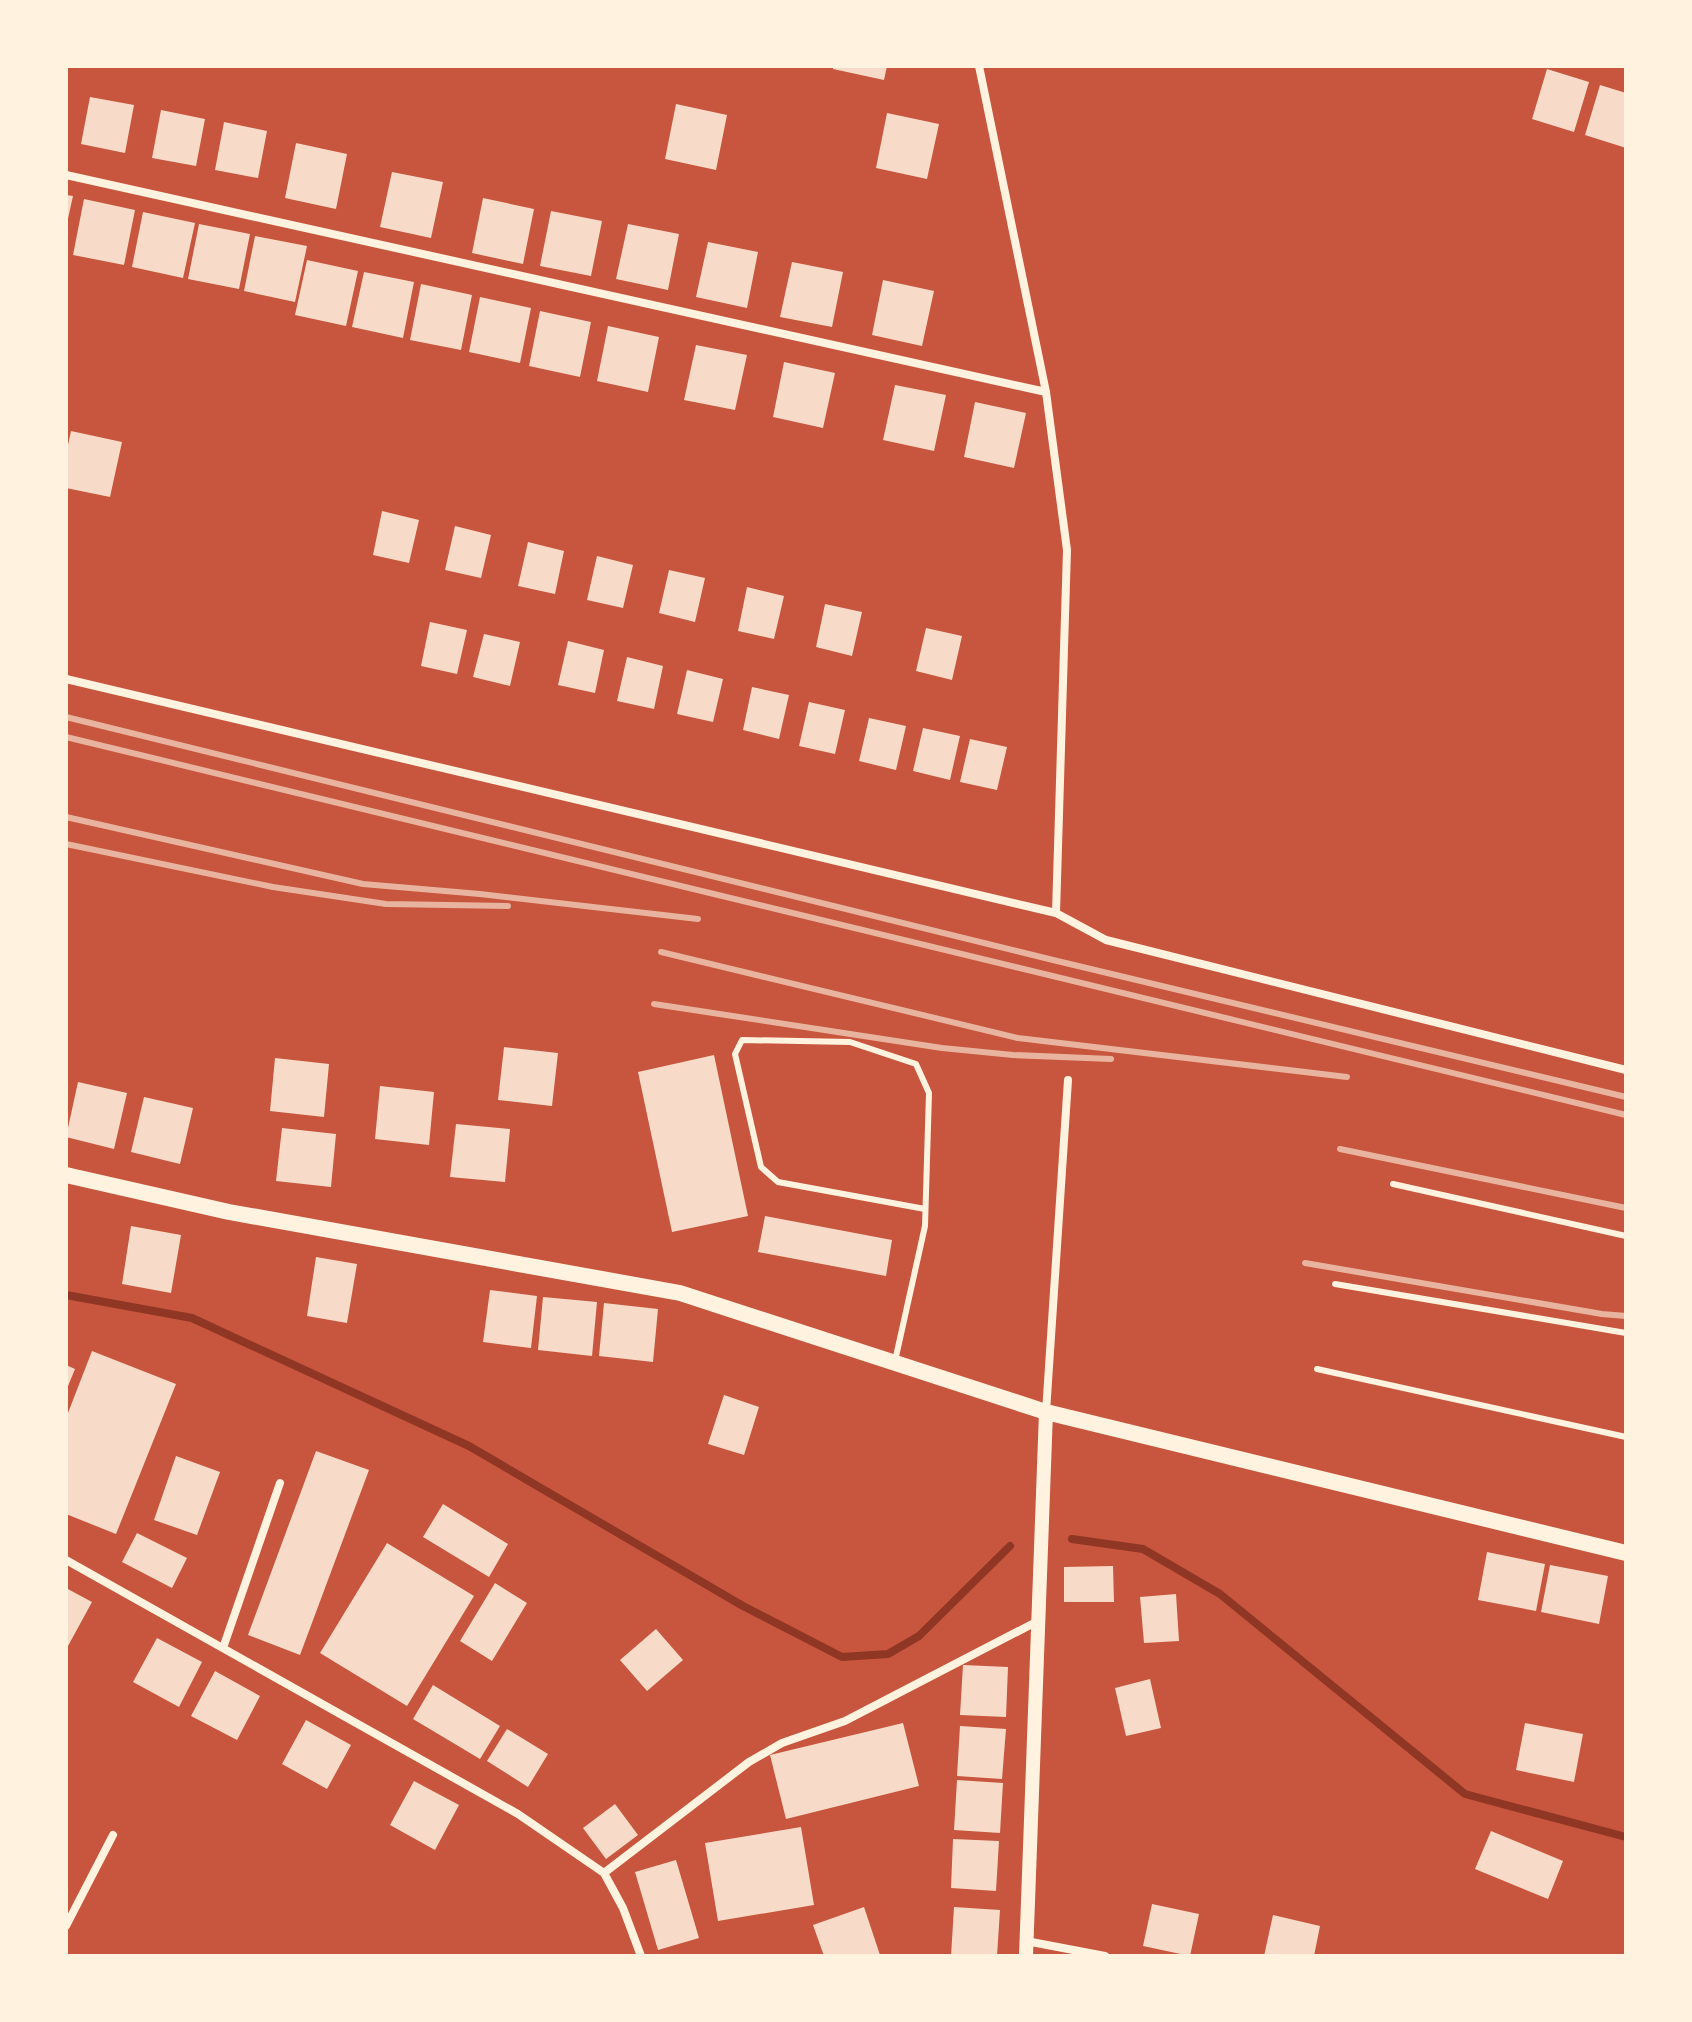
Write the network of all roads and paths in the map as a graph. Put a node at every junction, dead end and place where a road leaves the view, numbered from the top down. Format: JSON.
{"nodes":[{"id":1,"x":979,"y":66,"type":"edge"},
{"id":2,"x":66,"y":175,"type":"edge"},
{"id":3,"x":1046,"y":392,"type":"junction"},
{"id":4,"x":66,"y":679,"type":"edge"},
{"id":5,"x":1056,"y":913,"type":"junction"},
{"id":6,"x":1626,"y":1070,"type":"edge"},
{"id":7,"x":1068,"y":1080,"type":"dead end"},
{"id":8,"x":66,"y":1175,"type":"edge"},
{"id":9,"x":1393,"y":1184,"type":"dead end"},
{"id":10,"x":925,"y":1209,"type":"junction"},
{"id":11,"x":1626,"y":1236,"type":"edge"},
{"id":12,"x":1335,"y":1284,"type":"dead end"},
{"id":13,"x":1626,"y":1333,"type":"edge"},
{"id":14,"x":895,"y":1362,"type":"junction"},
{"id":15,"x":1317,"y":1369,"type":"dead end"},
{"id":16,"x":1046,"y":1412,"type":"junction"},
{"id":17,"x":1626,"y":1437,"type":"edge"},
{"id":18,"x":280,"y":1483,"type":"dead end"},
{"id":19,"x":1626,"y":1553,"type":"edge"},
{"id":20,"x":66,"y":1560,"type":"edge"},
{"id":21,"x":1039,"y":1620,"type":"junction"},
{"id":22,"x":223,"y":1648,"type":"junction"},
{"id":23,"x":113,"y":1835,"type":"dead end"},
{"id":24,"x":604,"y":1873,"type":"junction"},
{"id":25,"x":66,"y":1926,"type":"edge"},
{"id":26,"x":1026,"y":1948,"type":"edge"},
{"id":27,"x":641,"y":1956,"type":"edge"},
{"id":28,"x":1105,"y":1956,"type":"edge"}],
"edges":[{"from":1,"to":3,"type":"street"},
{"from":2,"to":3,"type":"street"},
{"from":3,"to":5,"type":"street"},
{"from":4,"to":5,"type":"street"},
{"from":5,"to":6,"type":"street"},
{"from":7,"to":16,"type":"street"},
{"from":8,"to":14,"type":"main road"},
{"from":9,"to":11,"type":"lane"},
{"from":10,"to":10,"type":"lane"},
{"from":10,"to":14,"type":"lane"},
{"from":12,"to":13,"type":"lane"},
{"from":14,"to":16,"type":"main road"},
{"from":15,"to":17,"type":"lane"},
{"from":16,"to":19,"type":"main road"},
{"from":16,"to":21,"type":"street"},
{"from":18,"to":22,"type":"street"},
{"from":20,"to":22,"type":"street"},
{"from":21,"to":24,"type":"street"},
{"from":21,"to":26,"type":"street"},
{"from":22,"to":24,"type":"street"},
{"from":23,"to":25,"type":"street"},
{"from":24,"to":27,"type":"street"},
{"from":26,"to":28,"type":"street"}]}
